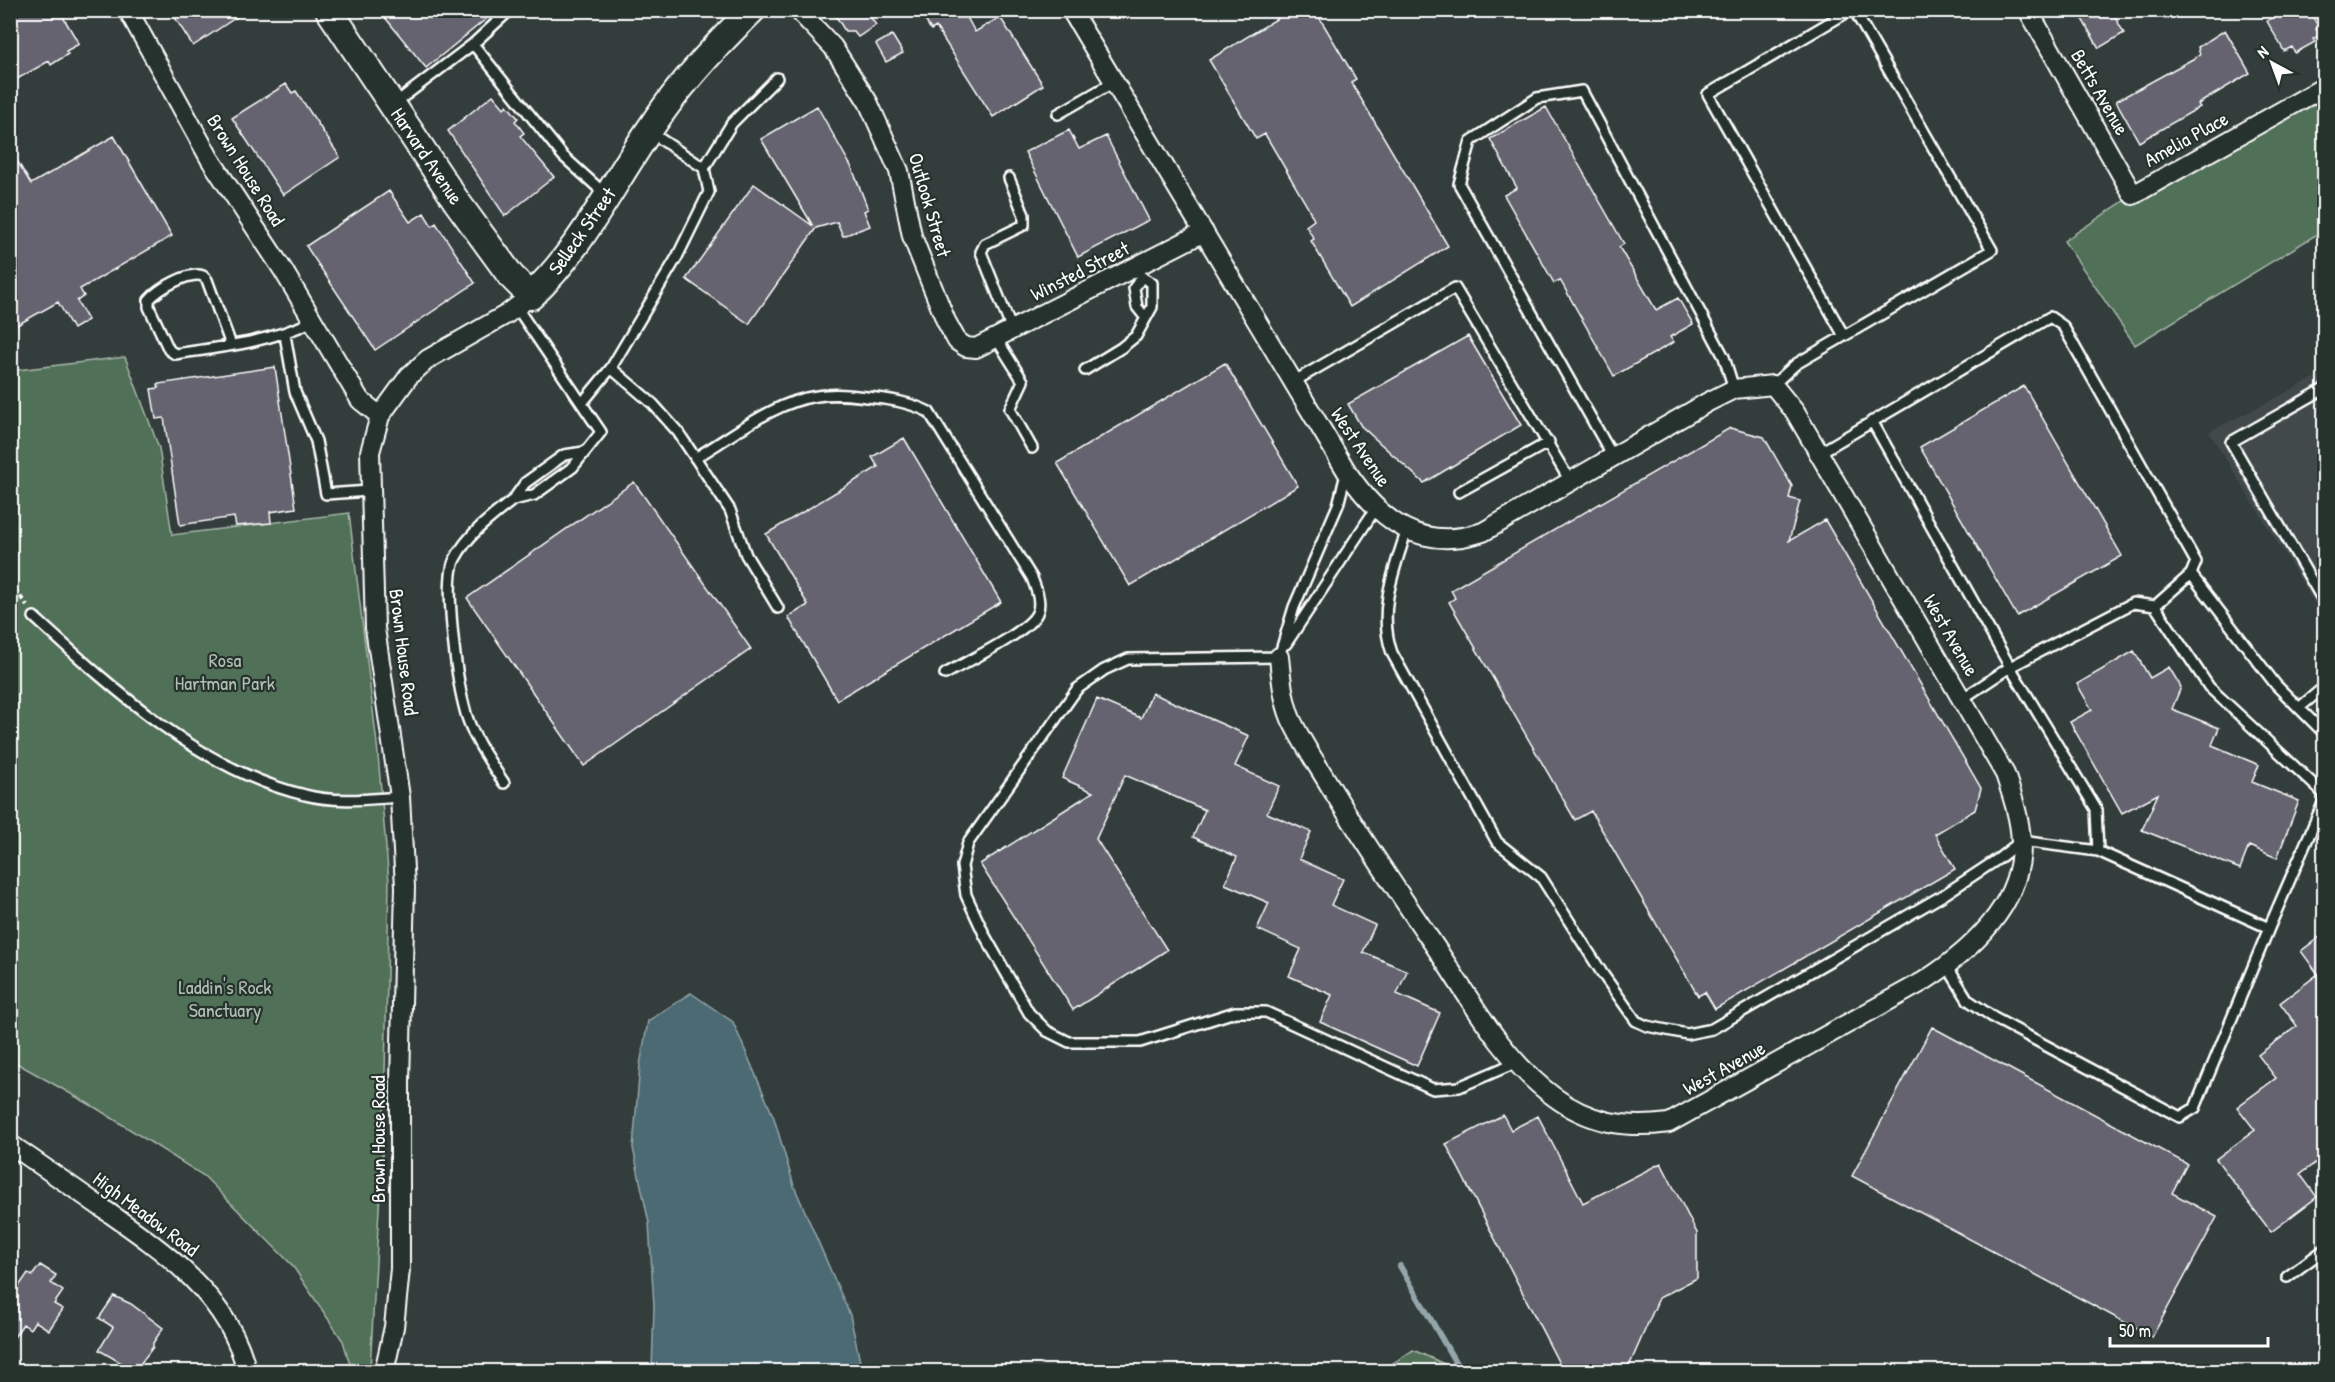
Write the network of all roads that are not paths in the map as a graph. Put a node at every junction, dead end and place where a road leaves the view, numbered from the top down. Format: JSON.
{"nodes":[{"id":1,"x":128,"y":10,"type":"edge"},
{"id":2,"x":329,"y":10,"type":"edge"},
{"id":3,"x":510,"y":10,"type":"edge"},
{"id":4,"x":752,"y":10,"type":"edge"},
{"id":5,"x":798,"y":10,"type":"edge"},
{"id":6,"x":1071,"y":10,"type":"edge"},
{"id":7,"x":1852,"y":10,"type":"edge"},
{"id":8,"x":2028,"y":10,"type":"edge"},
{"id":9,"x":473,"y":44,"type":"junction"},
{"id":10,"x":777,"y":78,"type":"dead end"},
{"id":11,"x":1114,"y":82,"type":"junction"},
{"id":12,"x":2325,"y":87,"type":"edge"},
{"id":13,"x":392,"y":105,"type":"junction"},
{"id":14,"x":1058,"y":114,"type":"dead end"},
{"id":15,"x":648,"y":131,"type":"junction"},
{"id":16,"x":704,"y":168,"type":"junction"},
{"id":17,"x":1009,"y":178,"type":"dead end"},
{"id":18,"x":2133,"y":195,"type":"joint"},
{"id":19,"x":607,"y":196,"type":"junction"},
{"id":20,"x":1204,"y":232,"type":"junction"},
{"id":21,"x":1140,"y":272,"type":"junction"},
{"id":22,"x":524,"y":302,"type":"junction"},
{"id":23,"x":1145,"y":317,"type":"junction"},
{"id":24,"x":313,"y":321,"type":"junction"},
{"id":25,"x":285,"y":334,"type":"junction"},
{"id":26,"x":1004,"y":334,"type":"junction"},
{"id":27,"x":1844,"y":336,"type":"junction"},
{"id":28,"x":231,"y":345,"type":"junction"},
{"id":29,"x":976,"y":348,"type":"joint"},
{"id":30,"x":611,"y":368,"type":"junction"},
{"id":31,"x":1084,"y":370,"type":"dead end"},
{"id":32,"x":1293,"y":382,"type":"junction"},
{"id":33,"x":1773,"y":385,"type":"junction"},
{"id":34,"x":1734,"y":389,"type":"junction"},
{"id":35,"x":2325,"y":389,"type":"edge"},
{"id":36,"x":583,"y":402,"type":"junction"},
{"id":37,"x":380,"y":416,"type":"junction"},
{"id":38,"x":1872,"y":421,"type":"junction"},
{"id":39,"x":1549,"y":442,"type":"junction"},
{"id":40,"x":1032,"y":448,"type":"dead end"},
{"id":41,"x":584,"y":452,"type":"junction"},
{"id":42,"x":1819,"y":453,"type":"junction"},
{"id":43,"x":1613,"y":457,"type":"junction"},
{"id":44,"x":695,"y":458,"type":"junction"},
{"id":45,"x":1347,"y":472,"type":"junction"},
{"id":46,"x":1570,"y":481,"type":"junction"},
{"id":47,"x":369,"y":491,"type":"junction"},
{"id":48,"x":1459,"y":492,"type":"dead end"},
{"id":49,"x":513,"y":500,"type":"junction"},
{"id":50,"x":1376,"y":508,"type":"junction"},
{"id":51,"x":1407,"y":529,"type":"junction"},
{"id":52,"x":2191,"y":574,"type":"junction"},
{"id":53,"x":2325,"y":602,"type":"edge"},
{"id":54,"x":2155,"y":606,"type":"junction"},
{"id":55,"x":778,"y":609,"type":"dead end"},
{"id":56,"x":34,"y":617,"type":"road end"},
{"id":57,"x":1279,"y":657,"type":"junction"},
{"id":58,"x":2010,"y":668,"type":"junction"},
{"id":59,"x":945,"y":674,"type":"dead end"},
{"id":60,"x":2325,"y":687,"type":"edge"},
{"id":61,"x":1962,"y":699,"type":"junction"},
{"id":62,"x":2299,"y":708,"type":"junction"},
{"id":63,"x":2325,"y":733,"type":"edge"},
{"id":64,"x":504,"y":783,"type":"dead end"},
{"id":65,"x":2325,"y":794,"type":"edge"},
{"id":66,"x":400,"y":797,"type":"junction"},
{"id":67,"x":2325,"y":801,"type":"edge"},
{"id":68,"x":2021,"y":841,"type":"junction"},
{"id":69,"x":2098,"y":851,"type":"junction"},
{"id":70,"x":2269,"y":928,"type":"junction"},
{"id":71,"x":1947,"y":966,"type":"junction"},
{"id":72,"x":1515,"y":1063,"type":"junction"},
{"id":73,"x":10,"y":1144,"type":"edge"},
{"id":74,"x":2325,"y":1250,"type":"edge"},
{"id":75,"x":2287,"y":1276,"type":"dead end"},
{"id":76,"x":247,"y":1371,"type":"edge"},
{"id":77,"x":384,"y":1371,"type":"edge"}],
"edges":[{"from":1,"to":24,"type":"street","name":"Brown House Road"},
{"from":2,"to":13,"type":"street","name":"Harvard Avenue"},
{"from":3,"to":9,"type":"lane"},
{"from":4,"to":15,"type":"street","name":"Selleck Street"},
{"from":5,"to":29,"type":"street","name":"Outlook Street"},
{"from":6,"to":11,"type":"street","name":"West Avenue"},
{"from":7,"to":27,"type":"lane"},
{"from":7,"to":27,"type":"lane"},
{"from":8,"to":18,"type":"street","name":"Betts Avenue"},
{"from":9,"to":13,"type":"lane"},
{"from":9,"to":19,"type":"lane"},
{"from":10,"to":16,"type":"lane"},
{"from":11,"to":14,"type":"lane"},
{"from":11,"to":20,"type":"street","name":"West Avenue"},
{"from":12,"to":18,"type":"street","name":"Amelia Place"},
{"from":13,"to":22,"type":"street","name":"Harvard Avenue"},
{"from":15,"to":16,"type":"lane"},
{"from":15,"to":19,"type":"street","name":"Selleck Street"},
{"from":16,"to":30,"type":"lane"},
{"from":17,"to":26,"type":"lane"},
{"from":19,"to":22,"type":"street","name":"Selleck Street"},
{"from":20,"to":21,"type":"street","name":"Winsted Street"},
{"from":20,"to":32,"type":"street","name":"West Avenue"},
{"from":21,"to":23,"type":"lane"},
{"from":21,"to":23,"type":"lane"},
{"from":21,"to":26,"type":"street","name":"Winsted Street"},
{"from":22,"to":36,"type":"lane"},
{"from":22,"to":37,"type":"street","name":"Selleck Street"},
{"from":23,"to":31,"type":"lane"},
{"from":24,"to":25,"type":"lane"},
{"from":24,"to":37,"type":"street","name":"Brown House Road"},
{"from":25,"to":28,"type":"lane"},
{"from":25,"to":47,"type":"lane"},
{"from":26,"to":29,"type":"street","name":"Winsted Street"},
{"from":26,"to":40,"type":"lane"},
{"from":27,"to":33,"type":"lane"},
{"from":28,"to":28,"type":"lane"},
{"from":30,"to":36,"type":"lane"},
{"from":30,"to":44,"type":"lane"},
{"from":32,"to":39,"type":"lane"},
{"from":32,"to":45,"type":"street","name":"West Avenue"},
{"from":33,"to":34,"type":"street","name":"West Avenue"},
{"from":33,"to":42,"type":"street","name":"West Avenue"},
{"from":34,"to":43,"type":"street","name":"West Avenue"},
{"from":34,"to":43,"type":"lane"},
{"from":35,"to":53,"type":"lane"},
{"from":36,"to":41,"type":"lane"},
{"from":37,"to":47,"type":"street","name":"Brown House Road"},
{"from":38,"to":42,"type":"lane"},
{"from":38,"to":52,"type":"lane"},
{"from":38,"to":58,"type":"lane"},
{"from":39,"to":46,"type":"lane"},
{"from":39,"to":48,"type":"lane"},
{"from":41,"to":49,"type":"lane"},
{"from":41,"to":49,"type":"lane"},
{"from":42,"to":61,"type":"street","name":"West Avenue"},
{"from":43,"to":46,"type":"street","name":"West Avenue"},
{"from":44,"to":55,"type":"lane"},
{"from":44,"to":59,"type":"lane"},
{"from":45,"to":50,"type":"street","name":"West Avenue"},
{"from":45,"to":57,"type":"lane"},
{"from":46,"to":51,"type":"street","name":"West Avenue"},
{"from":47,"to":66,"type":"street","name":"Brown House Road"},
{"from":49,"to":64,"type":"lane"},
{"from":50,"to":51,"type":"street","name":"West Avenue"},
{"from":50,"to":57,"type":"lane"},
{"from":51,"to":68,"type":"lane"},
{"from":52,"to":54,"type":"lane"},
{"from":52,"to":62,"type":"lane"},
{"from":54,"to":58,"type":"lane"},
{"from":54,"to":65,"type":"lane"},
{"from":56,"to":66,"type":"lane"},
{"from":57,"to":72,"type":"street","name":"West Avenue"},
{"from":57,"to":72,"type":"lane"},
{"from":58,"to":61,"type":"lane"},
{"from":58,"to":69,"type":"lane"},
{"from":60,"to":62,"type":"lane"},
{"from":61,"to":68,"type":"street","name":"West Avenue"},
{"from":62,"to":63,"type":"lane"},
{"from":66,"to":77,"type":"street","name":"Brown House Road"},
{"from":67,"to":70,"type":"lane"},
{"from":68,"to":69,"type":"lane"},
{"from":68,"to":71,"type":"street","name":"West Avenue"},
{"from":69,"to":70,"type":"lane"},
{"from":70,"to":71,"type":"lane"},
{"from":71,"to":72,"type":"street","name":"West Avenue"},
{"from":73,"to":76,"type":"street","name":"High Meadow Road"},
{"from":74,"to":75,"type":"lane"}]}
